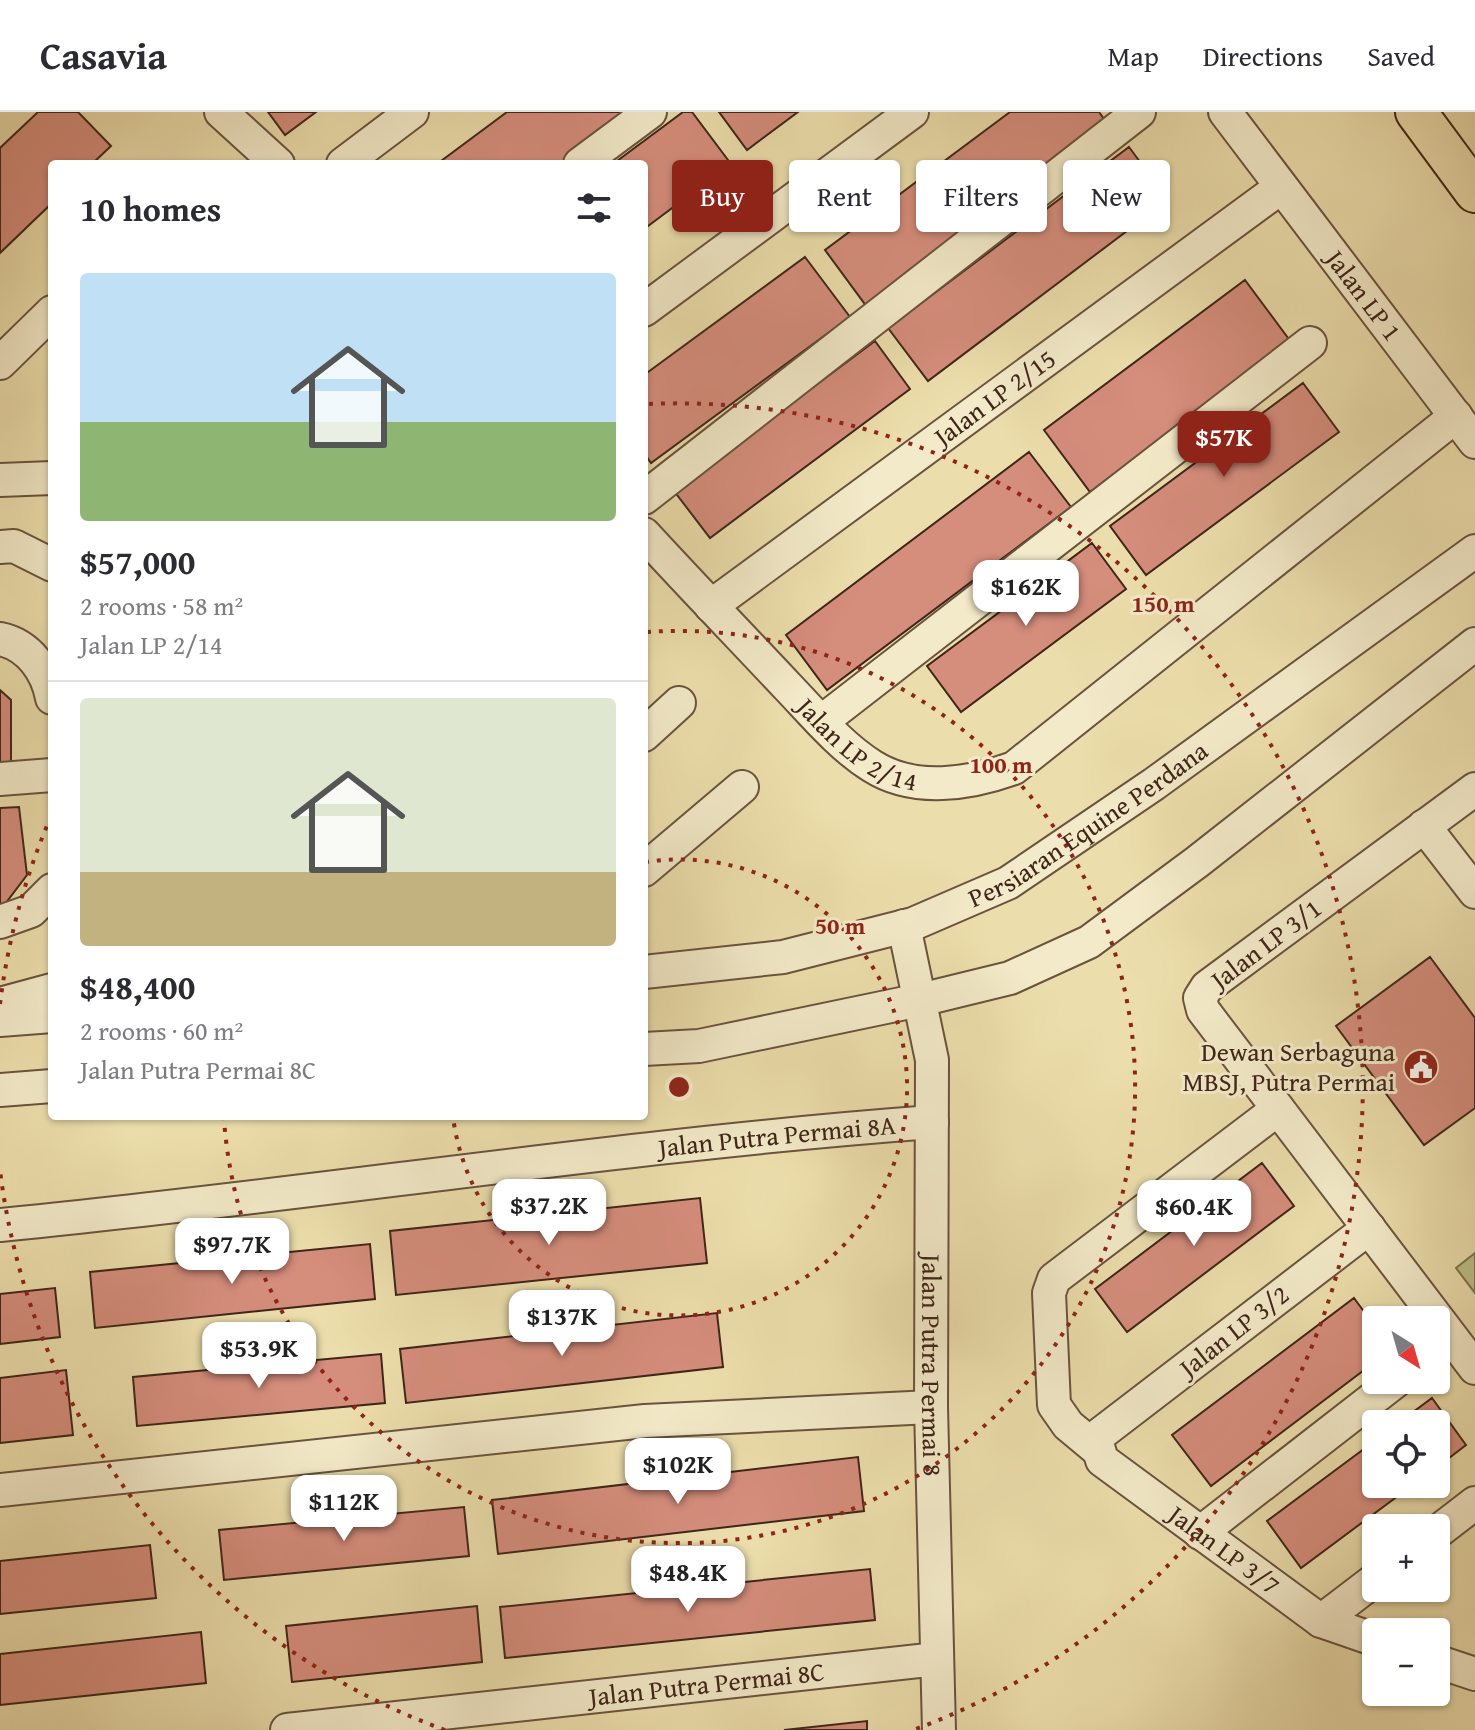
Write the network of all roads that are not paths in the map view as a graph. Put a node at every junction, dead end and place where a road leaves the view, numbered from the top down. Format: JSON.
{"nodes":[{"id":1,"x":221,"y":112,"type":"edge"},
{"id":2,"x":412,"y":112,"type":"edge"},
{"id":3,"x":650,"y":112,"type":"edge"},
{"id":4,"x":912,"y":112,"type":"edge"},
{"id":5,"x":1139,"y":112,"type":"edge"},
{"id":6,"x":1225,"y":112,"type":"edge"},
{"id":7,"x":1416,"y":112,"type":"edge"},
{"id":8,"x":274,"y":160,"type":"edge"},
{"id":9,"x":348,"y":160,"type":"edge"},
{"id":10,"x":585,"y":160,"type":"edge"},
{"id":11,"x":1280,"y":188,"type":"junction"},
{"id":12,"x":1475,"y":192,"type":"edge"},
{"id":13,"x":648,"y":307,"type":"edge"},
{"id":14,"x":48,"y":316,"type":"edge"},
{"id":15,"x":1310,"y":343,"type":"dead end"},
{"id":16,"x":0,"y":363,"type":"edge"},
{"id":17,"x":1456,"y":416,"type":"junction"},
{"id":18,"x":1475,"y":442,"type":"edge"},
{"id":19,"x":48,"y":478,"type":"edge"},
{"id":20,"x":0,"y":480,"type":"edge"},
{"id":21,"x":648,"y":495,"type":"edge"},
{"id":22,"x":648,"y":538,"type":"edge"},
{"id":23,"x":0,"y":547,"type":"edge"},
{"id":24,"x":1475,"y":551,"type":"edge"},
{"id":25,"x":48,"y":563,"type":"edge"},
{"id":26,"x":711,"y":606,"type":"junction"},
{"id":27,"x":0,"y":639,"type":"edge"},
{"id":28,"x":1475,"y":644,"type":"edge"},
{"id":29,"x":48,"y":679,"type":"edge"},
{"id":30,"x":679,"y":703,"type":"dead end"},
{"id":31,"x":821,"y":722,"type":"junction"},
{"id":32,"x":648,"y":731,"type":"edge"},
{"id":33,"x":48,"y":775,"type":"edge"},
{"id":34,"x":0,"y":779,"type":"edge"},
{"id":35,"x":742,"y":787,"type":"dead end"},
{"id":36,"x":1475,"y":789,"type":"edge"},
{"id":37,"x":1424,"y":826,"type":"junction"},
{"id":38,"x":1465,"y":858,"type":"edge"},
{"id":39,"x":648,"y":867,"type":"edge"},
{"id":40,"x":1475,"y":892,"type":"edge"},
{"id":41,"x":48,"y":894,"type":"edge"},
{"id":42,"x":0,"y":922,"type":"edge"},
{"id":43,"x":904,"y":926,"type":"junction"},
{"id":44,"x":648,"y":972,"type":"edge"},
{"id":45,"x":48,"y":991,"type":"edge"},
{"id":46,"x":920,"y":1000,"type":"junction"},
{"id":47,"x":0,"y":1004,"type":"edge"},
{"id":48,"x":48,"y":1016,"type":"edge"},
{"id":49,"x":0,"y":1020,"type":"edge"},
{"id":50,"x":648,"y":1049,"type":"edge"},
{"id":51,"x":48,"y":1086,"type":"edge"},
{"id":52,"x":0,"y":1090,"type":"edge"},
{"id":53,"x":1278,"y":1109,"type":"junction"},
{"id":54,"x":932,"y":1122,"type":"junction"},
{"id":55,"x":0,"y":1225,"type":"edge"},
{"id":56,"x":1369,"y":1228,"type":"junction"},
{"id":57,"x":1419,"y":1306,"type":"edge"},
{"id":58,"x":1450,"y":1349,"type":"edge"},
{"id":59,"x":1475,"y":1368,"type":"edge"},
{"id":60,"x":1379,"y":1394,"type":"edge"},
{"id":61,"x":931,"y":1407,"type":"junction"},
{"id":62,"x":1099,"y":1442,"type":"junction"},
{"id":63,"x":0,"y":1490,"type":"edge"},
{"id":64,"x":1475,"y":1503,"type":"edge"},
{"id":65,"x":1450,"y":1522,"type":"edge"},
{"id":66,"x":1200,"y":1533,"type":"junction"},
{"id":67,"x":1362,"y":1590,"type":"edge"},
{"id":68,"x":1321,"y":1621,"type":"junction"},
{"id":69,"x":1362,"y":1635,"type":"edge"},
{"id":70,"x":937,"y":1659,"type":"junction"},
{"id":71,"x":1450,"y":1666,"type":"edge"},
{"id":72,"x":1475,"y":1674,"type":"edge"},
{"id":73,"x":287,"y":1730,"type":"edge"},
{"id":74,"x":939,"y":1730,"type":"edge"}],
"edges":[{"from":1,"to":8,"type":"street"},
{"from":2,"to":9,"type":"street"},
{"from":3,"to":10,"type":"street"},
{"from":4,"to":13,"type":"street"},
{"from":5,"to":21,"type":"street"},
{"from":6,"to":11,"type":"street","name":"Jalan LP 1"},
{"from":7,"to":12,"type":"main road"},
{"from":11,"to":17,"type":"street","name":"Jalan LP 1"},
{"from":11,"to":26,"type":"street","name":"Jalan LP 2/15"},
{"from":14,"to":16,"type":"street"},
{"from":15,"to":31,"type":"street"},
{"from":17,"to":18,"type":"street","name":"Jalan LP 1"},
{"from":17,"to":31,"type":"street","name":"Jalan LP 2/14"},
{"from":19,"to":20,"type":"street"},
{"from":22,"to":26,"type":"street","name":"Jalan LP 2/14"},
{"from":23,"to":25,"type":"street"},
{"from":24,"to":43,"type":"street","name":"Persiaran Equine Perdana"},
{"from":26,"to":31,"type":"street","name":"Jalan LP 2/14"},
{"from":27,"to":29,"type":"street"},
{"from":28,"to":46,"type":"street"},
{"from":30,"to":32,"type":"street"},
{"from":33,"to":34,"type":"street"},
{"from":35,"to":39,"type":"street"},
{"from":36,"to":37,"type":"street","name":"Jalan LP 3/1"},
{"from":37,"to":38,"type":"street"},
{"from":37,"to":53,"type":"street","name":"Jalan LP 3/1"},
{"from":38,"to":40,"type":"street"},
{"from":41,"to":42,"type":"street"},
{"from":43,"to":44,"type":"street","name":"Persiaran Equine Perdana"},
{"from":43,"to":46,"type":"street","name":"Jalan Putra Permai 8"},
{"from":45,"to":47,"type":"street"},
{"from":46,"to":50,"type":"street"},
{"from":46,"to":54,"type":"street","name":"Jalan Putra Permai 8"},
{"from":48,"to":49,"type":"street"},
{"from":51,"to":52,"type":"street"},
{"from":53,"to":56,"type":"street","name":"Jalan LP 3/1"},
{"from":53,"to":62,"type":"street","name":"Jalan LP 3/7"},
{"from":54,"to":55,"type":"street","name":"Jalan Putra Permai 8A"},
{"from":54,"to":61,"type":"street","name":"Jalan Putra Permai 8"},
{"from":56,"to":57,"type":"street","name":"Jalan LP 3/1"},
{"from":56,"to":62,"type":"street","name":"Jalan LP 3/2"},
{"from":58,"to":59,"type":"street","name":"Jalan LP 3/1"},
{"from":60,"to":66,"type":"street"},
{"from":61,"to":63,"type":"street"},
{"from":61,"to":70,"type":"street","name":"Jalan Putra Permai 8"},
{"from":62,"to":66,"type":"street","name":"Jalan LP 3/7"},
{"from":64,"to":65,"type":"street"},
{"from":66,"to":68,"type":"street","name":"Jalan LP 3/7"},
{"from":67,"to":68,"type":"street"},
{"from":68,"to":69,"type":"street","name":"Jalan LP 3/7"},
{"from":70,"to":73,"type":"street","name":"Jalan Putra Permai 8C"},
{"from":70,"to":74,"type":"street","name":"Jalan Putra Permai 8"},
{"from":71,"to":72,"type":"street"}]}
